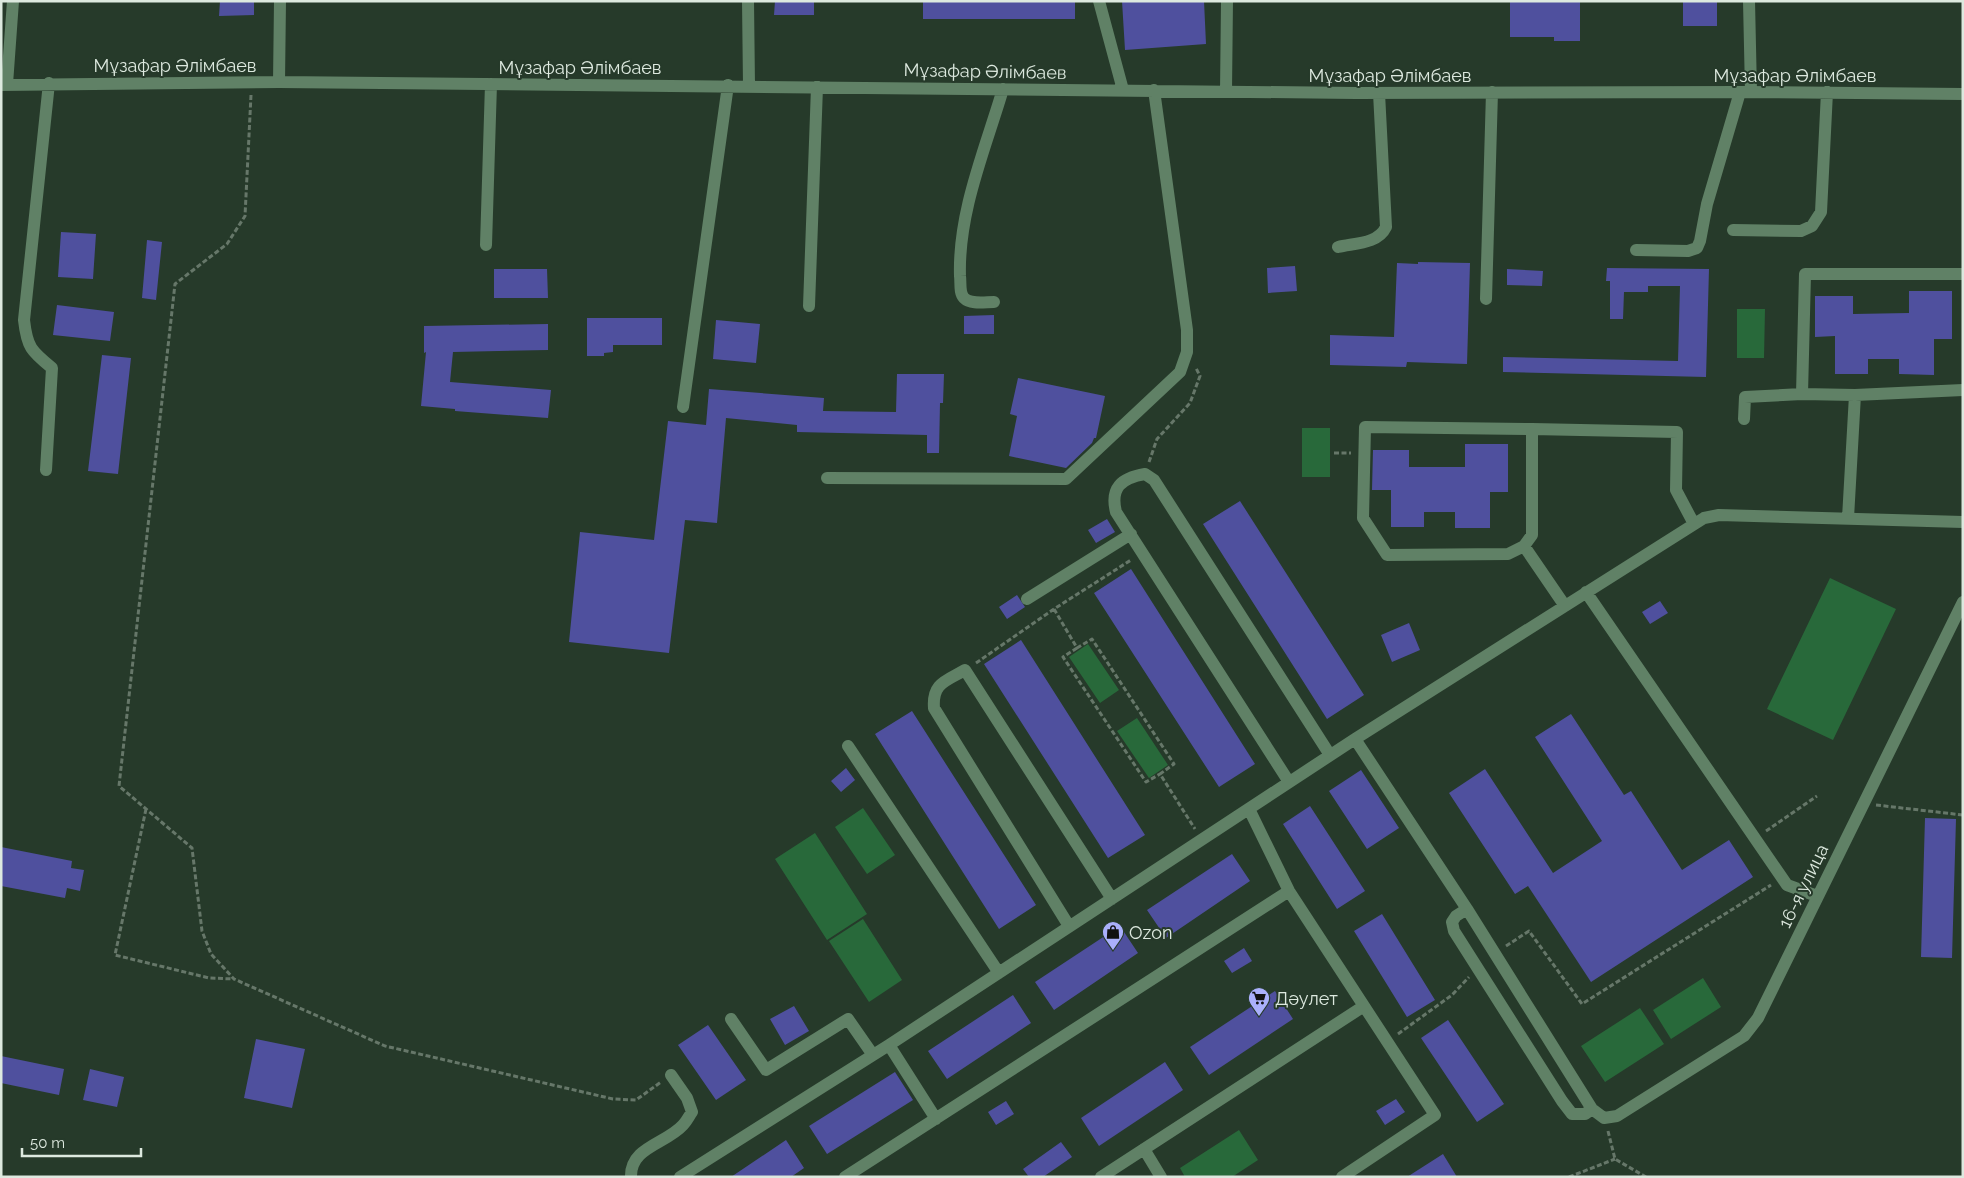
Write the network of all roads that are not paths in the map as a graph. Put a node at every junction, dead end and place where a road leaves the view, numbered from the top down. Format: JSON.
{"nodes":[{"id":1,"x":13,"y":1,"type":"edge"},
{"id":2,"x":280,"y":1,"type":"edge"},
{"id":3,"x":748,"y":1,"type":"edge"},
{"id":4,"x":1100,"y":1,"type":"edge"},
{"id":5,"x":1227,"y":1,"type":"edge"},
{"id":6,"x":1749,"y":1,"type":"edge"},
{"id":7,"x":280,"y":82,"type":"junction"},
{"id":8,"x":49,"y":83,"type":"junction"},
{"id":9,"x":4,"y":84,"type":"edge"},
{"id":10,"x":491,"y":84,"type":"junction"},
{"id":11,"x":728,"y":85,"type":"junction"},
{"id":12,"x":749,"y":86,"type":"junction"},
{"id":13,"x":816,"y":87,"type":"junction"},
{"id":14,"x":1003,"y":89,"type":"junction"},
{"id":15,"x":1123,"y":90,"type":"junction"},
{"id":16,"x":1154,"y":90,"type":"junction"},
{"id":17,"x":1226,"y":91,"type":"junction"},
{"id":18,"x":1379,"y":92,"type":"junction"},
{"id":19,"x":1492,"y":92,"type":"junction"},
{"id":20,"x":1745,"y":92,"type":"junction"},
{"id":21,"x":1827,"y":92,"type":"junction"},
{"id":22,"x":1963,"y":94,"type":"edge"},
{"id":23,"x":1733,"y":230,"type":"dead end"},
{"id":24,"x":486,"y":245,"type":"dead end"},
{"id":25,"x":1338,"y":247,"type":"dead end"},
{"id":26,"x":1636,"y":250,"type":"dead end"},
{"id":27,"x":1963,"y":274,"type":"edge"},
{"id":28,"x":1486,"y":300,"type":"dead end"},
{"id":29,"x":994,"y":302,"type":"dead end"},
{"id":30,"x":809,"y":306,"type":"dead end"},
{"id":31,"x":1963,"y":390,"type":"edge"},
{"id":32,"x":1802,"y":394,"type":"junction"},
{"id":33,"x":1855,"y":395,"type":"junction"},
{"id":34,"x":683,"y":407,"type":"dead end"},
{"id":35,"x":1744,"y":419,"type":"dead end"},
{"id":36,"x":1532,"y":430,"type":"junction"},
{"id":37,"x":46,"y":470,"type":"dead end"},
{"id":38,"x":827,"y":478,"type":"dead end"},
{"id":39,"x":1848,"y":518,"type":"junction"},
{"id":40,"x":1963,"y":522,"type":"edge"},
{"id":41,"x":1694,"y":524,"type":"junction"},
{"id":42,"x":1131,"y":534,"type":"junction"},
{"id":43,"x":1524,"y":546,"type":"junction"},
{"id":44,"x":1586,"y":592,"type":"junction"},
{"id":45,"x":1027,"y":599,"type":"dead end"},
{"id":46,"x":1963,"y":602,"type":"edge"},
{"id":47,"x":1565,"y":606,"type":"junction"},
{"id":48,"x":1355,"y":739,"type":"junction"},
{"id":49,"x":848,"y":746,"type":"dead end"},
{"id":50,"x":1330,"y":755,"type":"junction"},
{"id":51,"x":1289,"y":782,"type":"junction"},
{"id":52,"x":1249,"y":809,"type":"junction"},
{"id":53,"x":1289,"y":891,"type":"junction"},
{"id":54,"x":1817,"y":896,"type":"junction"},
{"id":55,"x":1112,"y":899,"type":"junction"},
{"id":56,"x":1467,"y":910,"type":"junction"},
{"id":57,"x":1069,"y":926,"type":"junction"},
{"id":58,"x":999,"y":973,"type":"junction"},
{"id":59,"x":1364,"y":1006,"type":"junction"},
{"id":60,"x":732,"y":1019,"type":"dead end"},
{"id":61,"x":889,"y":1045,"type":"junction"},
{"id":62,"x":873,"y":1055,"type":"junction"},
{"id":63,"x":671,"y":1075,"type":"road end"},
{"id":64,"x":1592,"y":1109,"type":"junction"},
{"id":65,"x":936,"y":1119,"type":"junction"},
{"id":66,"x":1144,"y":1149,"type":"junction"},
{"id":67,"x":631,"y":1177,"type":"edge"},
{"id":68,"x":680,"y":1177,"type":"edge"},
{"id":69,"x":845,"y":1177,"type":"edge"},
{"id":70,"x":1101,"y":1177,"type":"edge"},
{"id":71,"x":1161,"y":1177,"type":"edge"},
{"id":72,"x":1342,"y":1177,"type":"edge"}],
"edges":[{"from":1,"to":9,"type":"street"},
{"from":2,"to":7,"type":"street"},
{"from":3,"to":12,"type":"street"},
{"from":4,"to":15,"type":"street"},
{"from":5,"to":17,"type":"street"},
{"from":6,"to":20,"type":"street"},
{"from":7,"to":8,"type":"street","name":"Мұзафар Әлімбаев"},
{"from":7,"to":10,"type":"street","name":"Мұзафар Әлімбаев"},
{"from":8,"to":9,"type":"street","name":"Мұзафар Әлімбаев"},
{"from":8,"to":37,"type":"street"},
{"from":10,"to":11,"type":"street","name":"Мұзафар Әлімбаев"},
{"from":10,"to":24,"type":"street"},
{"from":11,"to":12,"type":"street","name":"Мұзафар Әлімбаев"},
{"from":11,"to":34,"type":"street"},
{"from":12,"to":13,"type":"street","name":"Мұзафар Әлімбаев"},
{"from":13,"to":14,"type":"street","name":"Мұзафар Әлімбаев"},
{"from":13,"to":30,"type":"street"},
{"from":14,"to":15,"type":"street","name":"Мұзафар Әлімбаев"},
{"from":14,"to":29,"type":"street"},
{"from":15,"to":16,"type":"street","name":"Мұзафар Әлімбаев"},
{"from":16,"to":17,"type":"street","name":"Мұзафар Әлімбаев"},
{"from":16,"to":38,"type":"street"},
{"from":17,"to":18,"type":"street","name":"Мұзафар Әлімбаев"},
{"from":18,"to":19,"type":"street","name":"Мұзафар Әлімбаев"},
{"from":18,"to":25,"type":"street"},
{"from":19,"to":20,"type":"street","name":"Мұзафар Әлімбаев"},
{"from":19,"to":28,"type":"street"},
{"from":20,"to":21,"type":"street","name":"Мұзафар Әлімбаев"},
{"from":20,"to":26,"type":"street"},
{"from":21,"to":22,"type":"street","name":"Мұзафар Әлімбаев"},
{"from":21,"to":23,"type":"street"},
{"from":27,"to":32,"type":"street"},
{"from":31,"to":33,"type":"street"},
{"from":32,"to":33,"type":"street"},
{"from":32,"to":35,"type":"street"},
{"from":33,"to":39,"type":"street"},
{"from":36,"to":41,"type":"street"},
{"from":36,"to":43,"type":"street"},
{"from":36,"to":43,"type":"street"},
{"from":39,"to":40,"type":"street"},
{"from":39,"to":41,"type":"street"},
{"from":41,"to":44,"type":"street"},
{"from":42,"to":45,"type":"street"},
{"from":42,"to":50,"type":"street"},
{"from":42,"to":51,"type":"street"},
{"from":43,"to":47,"type":"street"},
{"from":44,"to":47,"type":"street"},
{"from":44,"to":54,"type":"street"},
{"from":46,"to":54,"type":"street","name":"16-я улица"},
{"from":47,"to":48,"type":"street"},
{"from":48,"to":50,"type":"street"},
{"from":48,"to":56,"type":"street"},
{"from":49,"to":58,"type":"street"},
{"from":50,"to":51,"type":"street"},
{"from":51,"to":52,"type":"street"},
{"from":52,"to":53,"type":"street"},
{"from":52,"to":55,"type":"street"},
{"from":53,"to":59,"type":"street"},
{"from":53,"to":65,"type":"street"},
{"from":54,"to":64,"type":"street","name":"16-я улица"},
{"from":55,"to":57,"type":"street"},
{"from":55,"to":57,"type":"street"},
{"from":56,"to":64,"type":"street"},
{"from":56,"to":64,"type":"street"},
{"from":57,"to":58,"type":"street"},
{"from":58,"to":61,"type":"street"},
{"from":59,"to":66,"type":"street"},
{"from":59,"to":72,"type":"street"},
{"from":60,"to":62,"type":"street"},
{"from":61,"to":62,"type":"street"},
{"from":61,"to":65,"type":"street"},
{"from":62,"to":68,"type":"street"},
{"from":63,"to":67,"type":"street"},
{"from":65,"to":69,"type":"street"},
{"from":66,"to":70,"type":"street"},
{"from":66,"to":71,"type":"street"}]}
